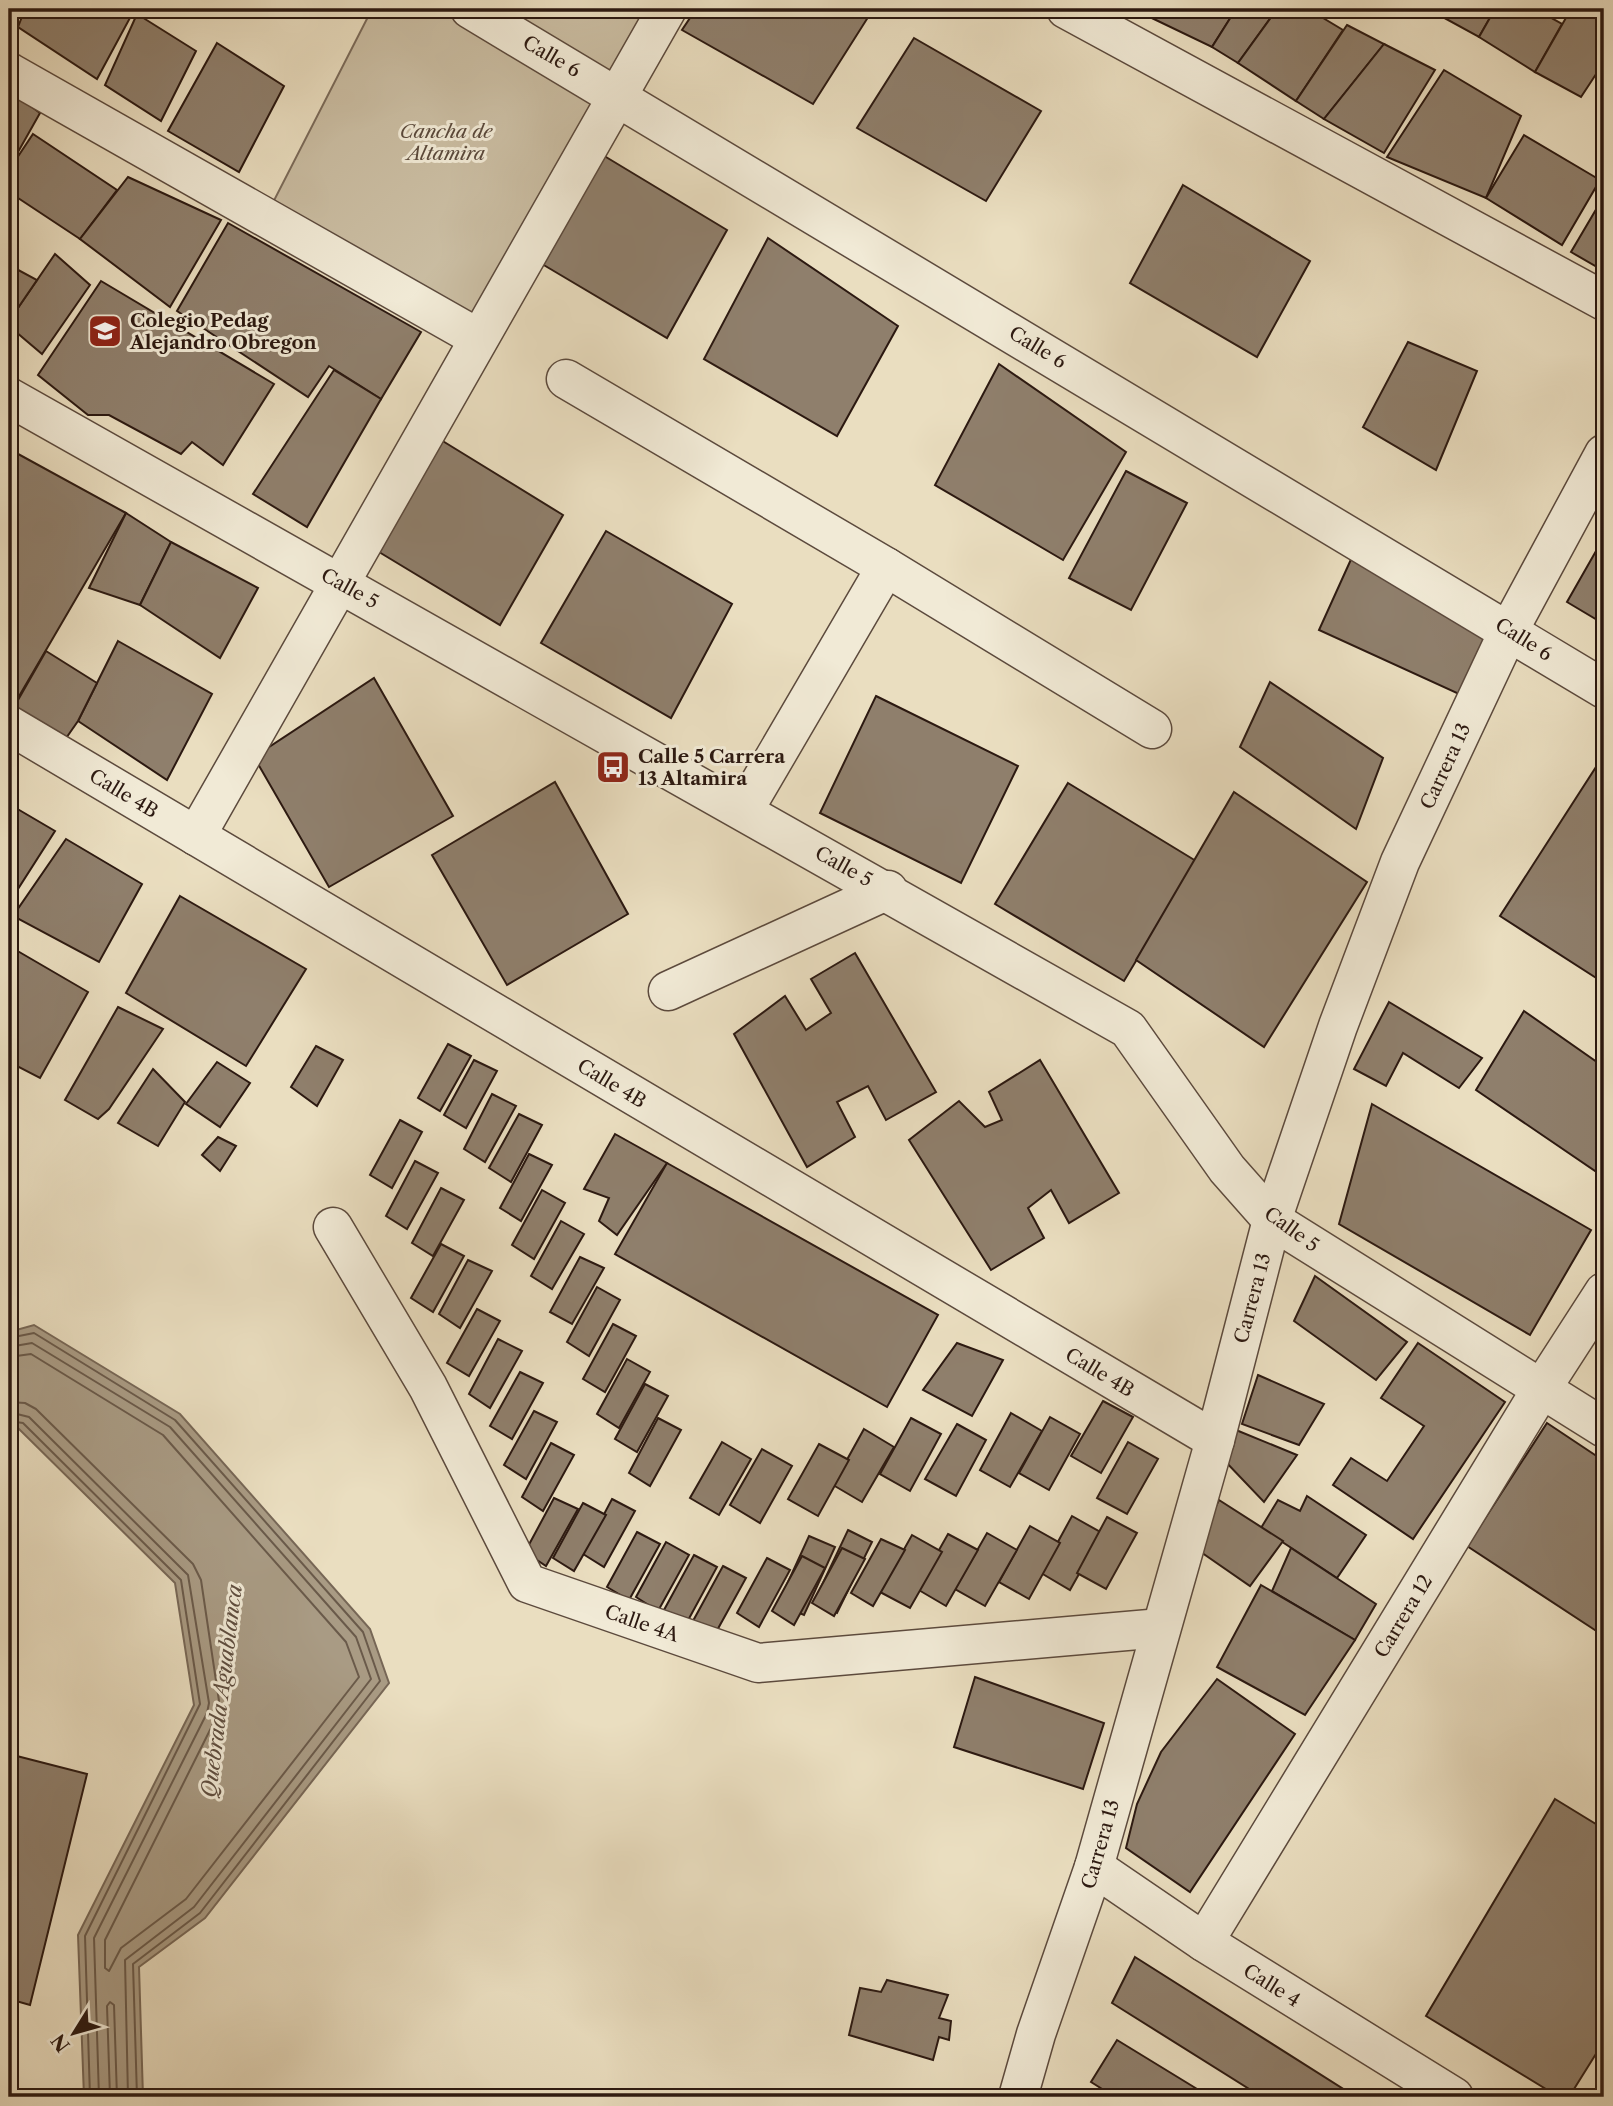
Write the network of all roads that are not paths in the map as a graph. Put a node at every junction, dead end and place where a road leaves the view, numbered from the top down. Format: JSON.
{"nodes":[{"id":1,"x":470,"y":9,"type":"edge"},
{"id":2,"x":667,"y":9,"type":"edge"},
{"id":3,"x":1066,"y":9,"type":"edge"},
{"id":4,"x":9,"y":72,"type":"edge"},
{"id":5,"x":620,"y":96,"type":"junction"},
{"id":6,"x":1604,"y":301,"type":"edge"},
{"id":7,"x":478,"y":338,"type":"junction"},
{"id":8,"x":566,"y":379,"type":"dead end"},
{"id":9,"x":9,"y":397,"type":"edge"},
{"id":10,"x":1604,"y":454,"type":"edge"},
{"id":11,"x":886,"y":567,"type":"junction"},
{"id":12,"x":338,"y":582,"type":"junction"},
{"id":13,"x":1509,"y":630,"type":"junction"},
{"id":14,"x":1604,"y":689,"type":"edge"},
{"id":15,"x":9,"y":725,"type":"edge"},
{"id":16,"x":1152,"y":729,"type":"dead end"},
{"id":17,"x":744,"y":810,"type":"junction"},
{"id":18,"x":196,"y":836,"type":"junction"},
{"id":19,"x":888,"y":890,"type":"junction"},
{"id":20,"x":668,"y":991,"type":"dead end"},
{"id":21,"x":1272,"y":1220,"type":"junction"},
{"id":22,"x":333,"y":1227,"type":"dead end"},
{"id":23,"x":1604,"y":1292,"type":"edge"},
{"id":24,"x":1542,"y":1388,"type":"junction"},
{"id":25,"x":1604,"y":1428,"type":"edge"},
{"id":26,"x":1215,"y":1440,"type":"junction"},
{"id":27,"x":1161,"y":1628,"type":"junction"},
{"id":28,"x":1094,"y":1867,"type":"junction"},
{"id":29,"x":1204,"y":1942,"type":"junction"},
{"id":30,"x":1018,"y":2097,"type":"edge"},
{"id":31,"x":1454,"y":2097,"type":"edge"}],
"edges":[{"from":1,"to":5,"type":"street","name":"Calle 6"},
{"from":2,"to":5,"type":"street"},
{"from":3,"to":6,"type":"street"},
{"from":4,"to":7,"type":"street"},
{"from":5,"to":7,"type":"street"},
{"from":5,"to":13,"type":"street","name":"Calle 6"},
{"from":7,"to":12,"type":"street"},
{"from":8,"to":11,"type":"street"},
{"from":9,"to":12,"type":"street","name":"Calle 5"},
{"from":10,"to":13,"type":"street","name":"Carrera 13"},
{"from":11,"to":16,"type":"street"},
{"from":11,"to":17,"type":"street"},
{"from":12,"to":17,"type":"street","name":"Calle 5"},
{"from":12,"to":18,"type":"street"},
{"from":13,"to":14,"type":"street","name":"Calle 6"},
{"from":13,"to":21,"type":"street","name":"Carrera 13"},
{"from":15,"to":18,"type":"street","name":"Calle 4B"},
{"from":17,"to":19,"type":"street","name":"Calle 5"},
{"from":18,"to":26,"type":"street","name":"Calle 4B"},
{"from":19,"to":20,"type":"street"},
{"from":19,"to":21,"type":"street","name":"Calle 5"},
{"from":21,"to":24,"type":"street","name":"Calle 5"},
{"from":21,"to":26,"type":"street","name":"Carrera 13"},
{"from":22,"to":27,"type":"street","name":"Calle 4A"},
{"from":23,"to":24,"type":"street","name":"Carrera 12"},
{"from":24,"to":25,"type":"street","name":"Calle 5"},
{"from":24,"to":29,"type":"street","name":"Carrera 12"},
{"from":26,"to":27,"type":"street","name":"Carrera 13"},
{"from":27,"to":28,"type":"street","name":"Carrera 13"},
{"from":28,"to":29,"type":"street","name":"Calle 4"},
{"from":28,"to":30,"type":"street","name":"Carrera 13"},
{"from":29,"to":31,"type":"street","name":"Calle 4"}]}
